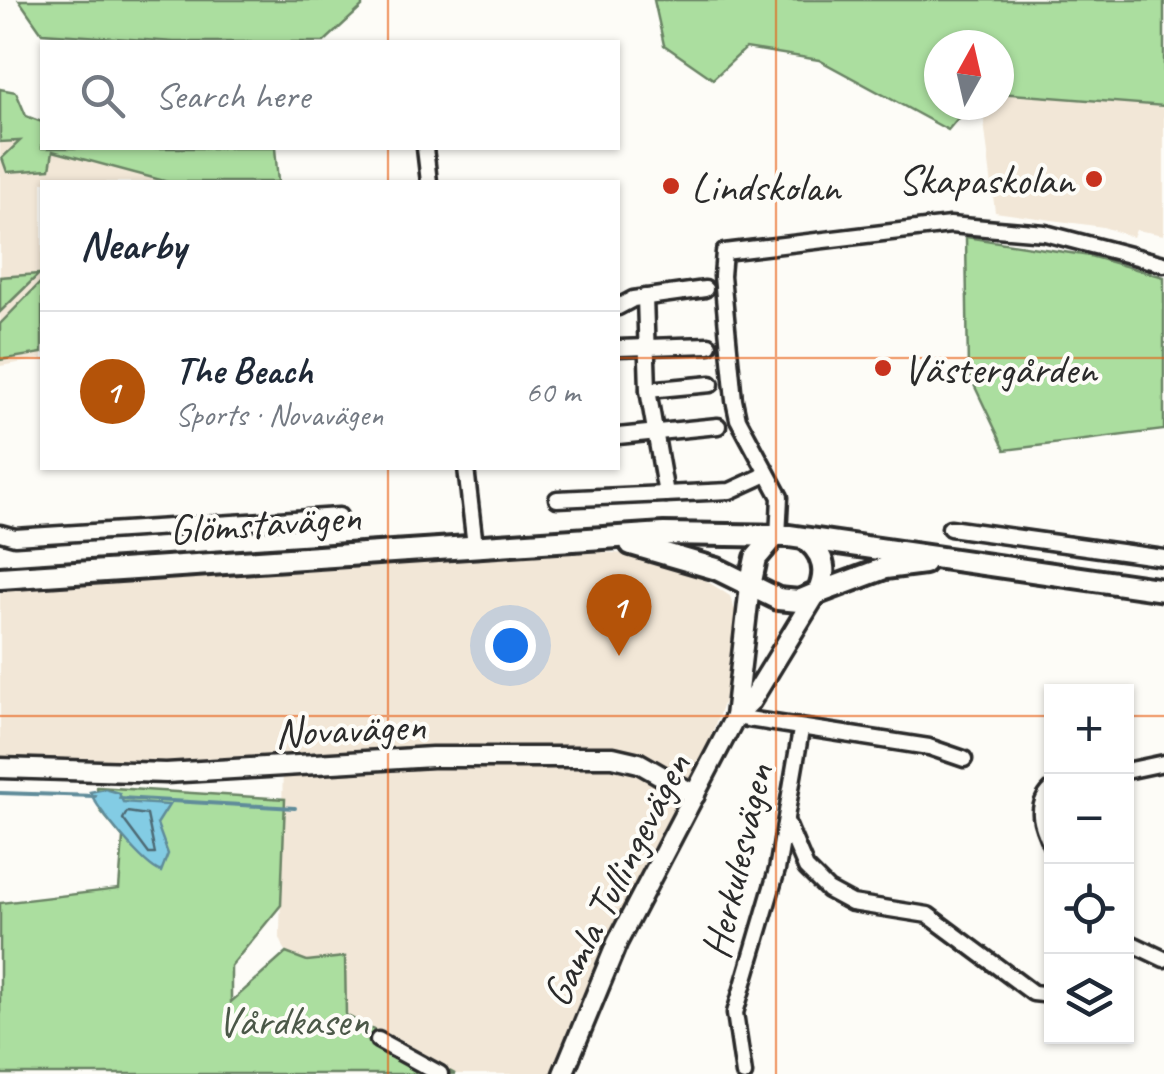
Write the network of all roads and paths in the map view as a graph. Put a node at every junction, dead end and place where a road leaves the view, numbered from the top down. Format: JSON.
{"nodes":[{"id":1,"x":424,"y":150,"type":"edge"},
{"id":2,"x":429,"y":180,"type":"edge"},
{"id":3,"x":1164,"y":264,"type":"edge"},
{"id":4,"x":705,"y":289,"type":"dead end"},
{"id":5,"x":645,"y":297,"type":"junction"},
{"id":6,"x":620,"y":305,"type":"edge"},
{"id":7,"x":709,"y":345,"type":"dead end"},
{"id":8,"x":620,"y":348,"type":"edge"},
{"id":9,"x":648,"y":349,"type":"junction"},
{"id":10,"x":711,"y":384,"type":"dead end"},
{"id":11,"x":648,"y":390,"type":"junction"},
{"id":12,"x":718,"y":426,"type":"dead end"},
{"id":13,"x":656,"y":431,"type":"junction"},
{"id":14,"x":620,"y":436,"type":"edge"},
{"id":15,"x":466,"y":470,"type":"edge"},
{"id":16,"x":767,"y":474,"type":"junction"},
{"id":17,"x":666,"y":494,"type":"junction"},
{"id":18,"x":557,"y":499,"type":"dead end"},
{"id":19,"x":339,"y":516,"type":"dead end"},
{"id":20,"x":950,"y":528,"type":"dead end"},
{"id":21,"x":0,"y":534,"type":"edge"},
{"id":22,"x":775,"y":538,"type":"junction"},
{"id":23,"x":594,"y":539,"type":"junction"},
{"id":24,"x":809,"y":542,"type":"junction"},
{"id":25,"x":475,"y":546,"type":"junction"},
{"id":26,"x":1164,"y":558,"type":"edge"},
{"id":27,"x":956,"y":563,"type":"junction"},
{"id":28,"x":0,"y":578,"type":"edge"},
{"id":29,"x":750,"y":586,"type":"junction"},
{"id":30,"x":1164,"y":590,"type":"edge"},
{"id":31,"x":816,"y":594,"type":"junction"},
{"id":32,"x":736,"y":717,"type":"junction"},
{"id":33,"x":801,"y":730,"type":"junction"},
{"id":34,"x":964,"y":759,"type":"dead end"},
{"id":35,"x":1164,"y":763,"type":"edge"},
{"id":36,"x":0,"y":768,"type":"edge"},
{"id":37,"x":1134,"y":769,"type":"edge"},
{"id":38,"x":695,"y":796,"type":"junction"},
{"id":39,"x":786,"y":820,"type":"junction"},
{"id":40,"x":1134,"y":946,"type":"edge"},
{"id":41,"x":1164,"y":959,"type":"edge"},
{"id":42,"x":1044,"y":994,"type":"edge"},
{"id":43,"x":378,"y":1040,"type":"dead end"},
{"id":44,"x":440,"y":1074,"type":"edge"},
{"id":45,"x":563,"y":1074,"type":"edge"},
{"id":46,"x":744,"y":1074,"type":"edge"}],
"edges":[{"from":1,"to":2,"type":"street"},
{"from":3,"to":16,"type":"street"},
{"from":4,"to":5,"type":"street"},
{"from":5,"to":6,"type":"street"},
{"from":5,"to":9,"type":"street"},
{"from":7,"to":9,"type":"street"},
{"from":8,"to":9,"type":"street"},
{"from":9,"to":11,"type":"street"},
{"from":10,"to":11,"type":"street"},
{"from":11,"to":13,"type":"street"},
{"from":12,"to":13,"type":"street"},
{"from":13,"to":14,"type":"street"},
{"from":13,"to":17,"type":"street"},
{"from":15,"to":25,"type":"street"},
{"from":16,"to":17,"type":"street"},
{"from":16,"to":22,"type":"street"},
{"from":17,"to":18,"type":"street"},
{"from":19,"to":21,"type":"street"},
{"from":20,"to":26,"type":"street"},
{"from":22,"to":23,"type":"main road","name":"Glömstavägen"},
{"from":22,"to":24,"type":"main road","name":"Glömstavägen"},
{"from":22,"to":29,"type":"main road"},
{"from":23,"to":25,"type":"main road","name":"Glömstavägen"},
{"from":23,"to":29,"type":"main road","name":"Glömstavägen"},
{"from":24,"to":27,"type":"main road","name":"Glömstavägen"},
{"from":24,"to":31,"type":"main road"},
{"from":25,"to":28,"type":"main road","name":"Glömstavägen"},
{"from":27,"to":30,"type":"main road","name":"Glömstavägen"},
{"from":27,"to":31,"type":"main road","name":"Glömstavägen"},
{"from":29,"to":31,"type":"main road","name":"Glömstavägen"},
{"from":29,"to":32,"type":"street","name":"Gamla Tullingevägen"},
{"from":31,"to":32,"type":"street","name":"Gamla Tullingevägen"},
{"from":32,"to":33,"type":"street","name":"Herkulesvägen"},
{"from":32,"to":38,"type":"street","name":"Gamla Tullingevägen"},
{"from":33,"to":34,"type":"street"},
{"from":33,"to":39,"type":"street","name":"Herkulesvägen"},
{"from":35,"to":37,"type":"street"},
{"from":36,"to":38,"type":"street","name":"Novavägen"},
{"from":38,"to":45,"type":"street","name":"Gamla Tullingevägen"},
{"from":39,"to":42,"type":"street"},
{"from":39,"to":46,"type":"street","name":"Herkulesvägen"},
{"from":40,"to":41,"type":"street"},
{"from":43,"to":44,"type":"street"}]}
